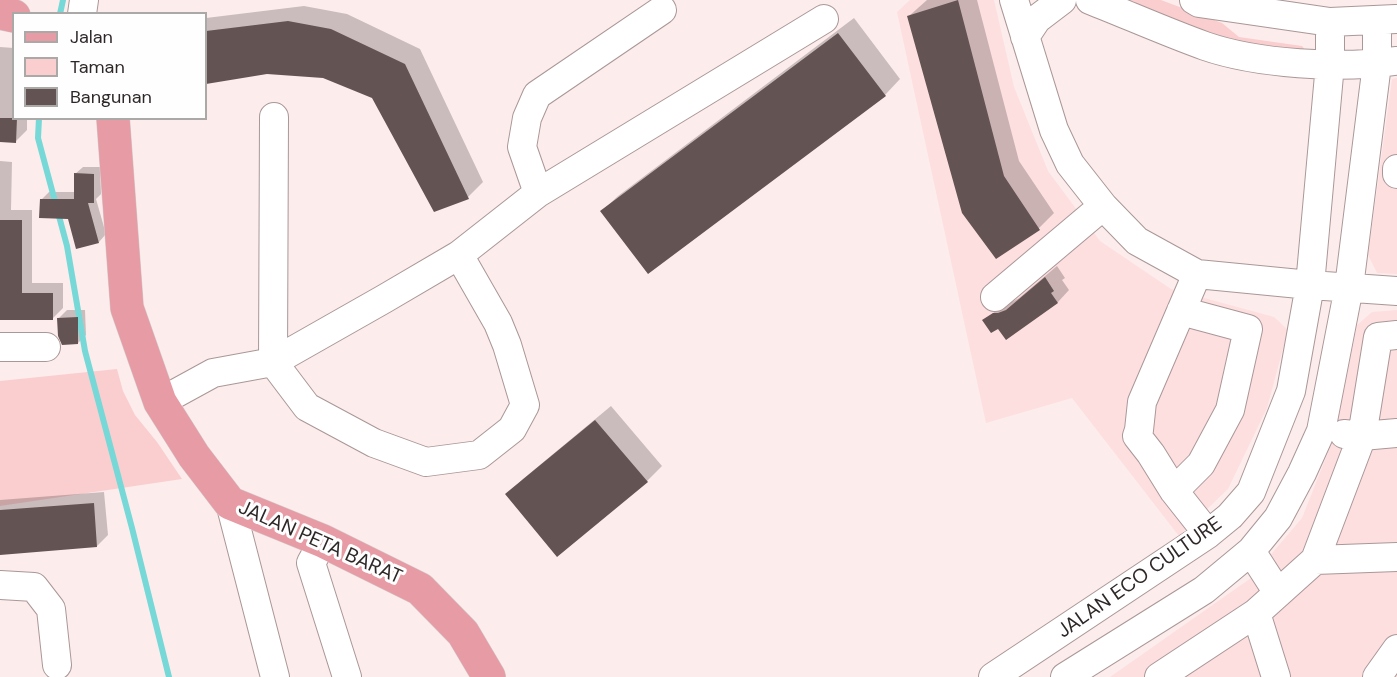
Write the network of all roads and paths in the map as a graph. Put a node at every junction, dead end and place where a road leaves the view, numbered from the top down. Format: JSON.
{"nodes":[{"id":1,"x":1014,"y":0,"type":"edge"},
{"id":2,"x":1062,"y":0,"type":"edge"},
{"id":3,"x":1090,"y":0,"type":"edge"},
{"id":4,"x":1194,"y":0,"type":"edge"},
{"id":5,"x":662,"y":10,"type":"dead end"},
{"id":6,"x":824,"y":19,"type":"dead end"},
{"id":7,"x":1387,"y":20,"type":"edge"},
{"id":8,"x":1330,"y":22,"type":"junction"},
{"id":9,"x":1025,"y":37,"type":"junction"},
{"id":10,"x":1387,"y":62,"type":"edge"},
{"id":11,"x":1330,"y":64,"type":"junction"},
{"id":12,"x":274,"y":117,"type":"dead end"},
{"id":13,"x":113,"y":120,"type":"edge"},
{"id":14,"x":538,"y":193,"type":"junction"},
{"id":15,"x":1103,"y":206,"type":"junction"},
{"id":16,"x":459,"y":255,"type":"junction"},
{"id":17,"x":1197,"y":274,"type":"junction"},
{"id":18,"x":1310,"y":285,"type":"junction"},
{"id":19,"x":1349,"y":287,"type":"junction"},
{"id":20,"x":1397,"y":291,"type":"edge"},
{"id":21,"x":994,"y":297,"type":"dead end"},
{"id":22,"x":1181,"y":311,"type":"junction"},
{"id":23,"x":1397,"y":335,"type":"edge"},
{"id":24,"x":0,"y":347,"type":"edge"},
{"id":25,"x":46,"y":347,"type":"dead end"},
{"id":26,"x":273,"y":362,"type":"junction"},
{"id":27,"x":160,"y":402,"type":"junction"},
{"id":28,"x":1321,"y":430,"type":"junction"},
{"id":29,"x":1397,"y":432,"type":"edge"},
{"id":30,"x":1362,"y":436,"type":"junction"},
{"id":31,"x":1174,"y":491,"type":"junction"},
{"id":32,"x":230,"y":502,"type":"junction"},
{"id":33,"x":1208,"y":534,"type":"junction"},
{"id":34,"x":323,"y":541,"type":"junction"},
{"id":35,"x":1251,"y":551,"type":"junction"},
{"id":36,"x":1176,"y":557,"type":"junction"},
{"id":37,"x":1397,"y":557,"type":"edge"},
{"id":38,"x":1315,"y":560,"type":"junction"},
{"id":39,"x":0,"y":585,"type":"edge"},
{"id":40,"x":1204,"y":590,"type":"junction"},
{"id":41,"x":1278,"y":593,"type":"junction"},
{"id":42,"x":1256,"y":613,"type":"junction"},
{"id":43,"x":1397,"y":649,"type":"edge"},
{"id":44,"x":57,"y":665,"type":"dead end"},
{"id":45,"x":275,"y":677,"type":"edge"},
{"id":46,"x":347,"y":677,"type":"edge"},
{"id":47,"x":489,"y":677,"type":"edge"},
{"id":48,"x":993,"y":677,"type":"edge"},
{"id":49,"x":1065,"y":677,"type":"edge"},
{"id":50,"x":1159,"y":677,"type":"edge"},
{"id":51,"x":1276,"y":677,"type":"edge"},
{"id":52,"x":1377,"y":677,"type":"edge"}],
"edges":[{"from":1,"to":9,"type":"street"},
{"from":2,"to":9,"type":"street"},
{"from":3,"to":11,"type":"street"},
{"from":4,"to":8,"type":"street","name":"JALAN ECO CULTURE"},
{"from":5,"to":14,"type":"street"},
{"from":6,"to":14,"type":"street"},
{"from":7,"to":8,"type":"street","name":"JALAN ECO CULTURE"},
{"from":7,"to":10,"type":"street","name":"JALAN ECO CULTURE"},
{"from":8,"to":11,"type":"street","name":"JALAN ECO CULTURE"},
{"from":9,"to":15,"type":"street"},
{"from":10,"to":11,"type":"street"},
{"from":10,"to":19,"type":"street","name":"JALAN ECO CULTURE"},
{"from":11,"to":18,"type":"street","name":"JALAN ECO CULTURE"},
{"from":12,"to":26,"type":"street"},
{"from":13,"to":27,"type":"main road","name":"JALAN PETA BARAT"},
{"from":14,"to":16,"type":"street"},
{"from":15,"to":17,"type":"street"},
{"from":15,"to":21,"type":"street"},
{"from":16,"to":26,"type":"street"},
{"from":16,"to":26,"type":"street"},
{"from":17,"to":18,"type":"street"},
{"from":17,"to":22,"type":"street"},
{"from":18,"to":19,"type":"street"},
{"from":18,"to":33,"type":"street","name":"JALAN ECO CULTURE"},
{"from":19,"to":20,"type":"street"},
{"from":19,"to":28,"type":"street","name":"JALAN ECO CULTURE"},
{"from":22,"to":31,"type":"street"},
{"from":22,"to":31,"type":"street"},
{"from":23,"to":30,"type":"street"},
{"from":24,"to":25,"type":"street"},
{"from":26,"to":27,"type":"street"},
{"from":27,"to":32,"type":"main road","name":"JALAN PETA BARAT"},
{"from":28,"to":30,"type":"street"},
{"from":28,"to":35,"type":"street","name":"JALAN ECO CULTURE"},
{"from":29,"to":30,"type":"street"},
{"from":30,"to":38,"type":"street"},
{"from":31,"to":33,"type":"street"},
{"from":32,"to":34,"type":"main road","name":"JALAN PETA BARAT"},
{"from":32,"to":45,"type":"street"},
{"from":33,"to":36,"type":"street","name":"JALAN ECO CULTURE"},
{"from":34,"to":46,"type":"street"},
{"from":34,"to":47,"type":"main road","name":"JALAN PETA BARAT"},
{"from":35,"to":40,"type":"street","name":"JALAN ECO CULTURE"},
{"from":35,"to":41,"type":"street"},
{"from":36,"to":40,"type":"street"},
{"from":36,"to":48,"type":"street","name":"JALAN ECO CULTURE"},
{"from":37,"to":38,"type":"street"},
{"from":38,"to":41,"type":"street"},
{"from":39,"to":44,"type":"street"},
{"from":40,"to":49,"type":"street","name":"JALAN ECO CULTURE"},
{"from":41,"to":42,"type":"street"},
{"from":42,"to":50,"type":"street"},
{"from":42,"to":51,"type":"street"},
{"from":43,"to":52,"type":"street"}]}
